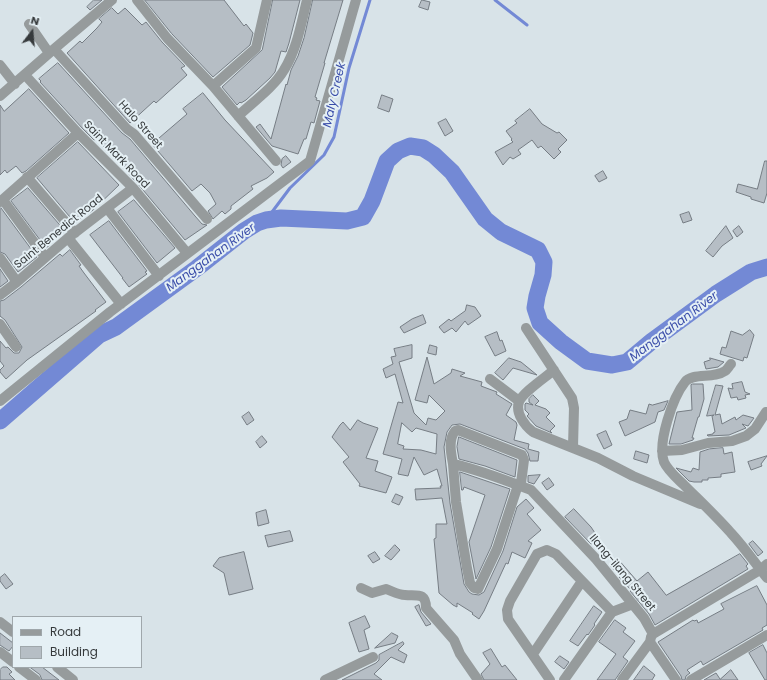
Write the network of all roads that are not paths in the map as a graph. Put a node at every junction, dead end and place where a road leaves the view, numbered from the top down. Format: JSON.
{"nodes":[{"id":1,"x":112,"y":0,"type":"edge"},
{"id":2,"x":137,"y":0,"type":"edge"},
{"id":3,"x":266,"y":0,"type":"edge"},
{"id":4,"x":308,"y":0,"type":"edge"},
{"id":5,"x":356,"y":0,"type":"edge"},
{"id":6,"x":29,"y":24,"type":"dead end"},
{"id":7,"x":52,"y":51,"type":"junction"},
{"id":8,"x":0,"y":64,"type":"edge"},
{"id":9,"x":25,"y":75,"type":"junction"},
{"id":10,"x":15,"y":84,"type":"junction"},
{"id":11,"x":213,"y":86,"type":"junction"},
{"id":12,"x":0,"y":96,"type":"edge"},
{"id":13,"x":238,"y":116,"type":"junction"},
{"id":14,"x":78,"y":133,"type":"junction"},
{"id":15,"x":276,"y":161,"type":"dead end"},
{"id":16,"x":27,"y":177,"type":"junction"},
{"id":17,"x":133,"y":188,"type":"junction"},
{"id":18,"x":1,"y":201,"type":"edge"},
{"id":19,"x":107,"y":208,"type":"junction"},
{"id":20,"x":207,"y":219,"type":"dead end"},
{"id":21,"x":71,"y":236,"type":"junction"},
{"id":22,"x":187,"y":253,"type":"junction"},
{"id":23,"x":45,"y":257,"type":"junction"},
{"id":24,"x":0,"y":258,"type":"edge"},
{"id":25,"x":159,"y":276,"type":"junction"},
{"id":26,"x":17,"y":282,"type":"junction"},
{"id":27,"x":0,"y":295,"type":"edge"},
{"id":28,"x":121,"y":304,"type":"junction"},
{"id":29,"x":0,"y":324,"type":"edge"},
{"id":30,"x":526,"y":328,"type":"dead end"},
{"id":31,"x":16,"y":347,"type":"dead end"},
{"id":32,"x":731,"y":364,"type":"dead end"},
{"id":33,"x":554,"y":370,"type":"junction"},
{"id":34,"x":490,"y":379,"type":"dead end"},
{"id":35,"x":0,"y":401,"type":"edge"},
{"id":36,"x":519,"y":401,"type":"junction"},
{"id":37,"x":766,"y":412,"type":"dead end"},
{"id":38,"x":573,"y":447,"type":"junction"},
{"id":39,"x":662,"y":451,"type":"junction"},
{"id":40,"x":453,"y":464,"type":"junction"},
{"id":41,"x":518,"y":485,"type":"junction"},
{"id":42,"x":706,"y":507,"type":"junction"},
{"id":43,"x":764,"y":567,"type":"edge"},
{"id":44,"x":767,"y":578,"type":"edge"},
{"id":45,"x":582,"y":581,"type":"junction"},
{"id":46,"x":360,"y":588,"type":"dead end"},
{"id":47,"x":633,"y":604,"type":"junction"},
{"id":48,"x":612,"y":612,"type":"junction"},
{"id":49,"x":0,"y":622,"type":"edge"},
{"id":50,"x":12,"y":631,"type":"edge"},
{"id":51,"x":767,"y":635,"type":"edge"},
{"id":52,"x":652,"y":638,"type":"junction"},
{"id":53,"x":1,"y":654,"type":"edge"},
{"id":54,"x":533,"y":654,"type":"junction"},
{"id":55,"x":373,"y":657,"type":"dead end"},
{"id":56,"x":12,"y":661,"type":"edge"},
{"id":57,"x":20,"y":668,"type":"edge"},
{"id":58,"x":58,"y":668,"type":"edge"},
{"id":59,"x":34,"y":679,"type":"edge"},
{"id":60,"x":73,"y":680,"type":"edge"},
{"id":61,"x":325,"y":680,"type":"edge"},
{"id":62,"x":478,"y":680,"type":"edge"},
{"id":63,"x":550,"y":680,"type":"edge"},
{"id":64,"x":564,"y":680,"type":"edge"},
{"id":65,"x":622,"y":680,"type":"edge"},
{"id":66,"x":676,"y":680,"type":"edge"},
{"id":67,"x":691,"y":680,"type":"edge"}],
"edges":[{"from":1,"to":7,"type":"street"},
{"from":2,"to":11,"type":"street"},
{"from":3,"to":11,"type":"street"},
{"from":4,"to":13,"type":"street"},
{"from":5,"to":22,"type":"street"},
{"from":6,"to":7,"type":"street","name":"Halo Street"},
{"from":7,"to":9,"type":"street"},
{"from":7,"to":20,"type":"street","name":"Halo Street"},
{"from":8,"to":10,"type":"street"},
{"from":9,"to":10,"type":"street"},
{"from":9,"to":14,"type":"street","name":"Saint Mark Road"},
{"from":10,"to":12,"type":"street"},
{"from":11,"to":13,"type":"street"},
{"from":13,"to":15,"type":"street"},
{"from":14,"to":16,"type":"street"},
{"from":14,"to":17,"type":"street","name":"Saint Mark Road"},
{"from":16,"to":18,"type":"street"},
{"from":16,"to":21,"type":"street"},
{"from":17,"to":19,"type":"street","name":"Saint Benedict Road"},
{"from":17,"to":22,"type":"street","name":"Saint Mark Road"},
{"from":18,"to":23,"type":"street"},
{"from":19,"to":21,"type":"street","name":"Saint Benedict Road"},
{"from":19,"to":25,"type":"street"},
{"from":21,"to":23,"type":"street","name":"Saint Benedict Road"},
{"from":21,"to":28,"type":"street"},
{"from":22,"to":25,"type":"street"},
{"from":23,"to":26,"type":"street","name":"Saint Benedict Road"},
{"from":24,"to":26,"type":"street"},
{"from":25,"to":28,"type":"street"},
{"from":26,"to":27,"type":"street","name":"Saint Benedict Road"},
{"from":28,"to":35,"type":"street"},
{"from":29,"to":31,"type":"street"},
{"from":30,"to":33,"type":"street"},
{"from":32,"to":39,"type":"street"},
{"from":33,"to":36,"type":"street"},
{"from":33,"to":38,"type":"street"},
{"from":34,"to":36,"type":"street"},
{"from":36,"to":38,"type":"street"},
{"from":37,"to":39,"type":"street"},
{"from":38,"to":42,"type":"street"},
{"from":39,"to":42,"type":"street"},
{"from":40,"to":41,"type":"street"},
{"from":40,"to":41,"type":"street"},
{"from":40,"to":41,"type":"street"},
{"from":41,"to":47,"type":"street","name":"Ilang-ilang Street"},
{"from":42,"to":43,"type":"street"},
{"from":43,"to":44,"type":"street"},
{"from":43,"to":52,"type":"street"},
{"from":45,"to":48,"type":"street"},
{"from":45,"to":54,"type":"street"},
{"from":45,"to":54,"type":"street"},
{"from":46,"to":62,"type":"street"},
{"from":47,"to":48,"type":"street"},
{"from":47,"to":52,"type":"street","name":"Ilang-ilang Street"},
{"from":48,"to":64,"type":"street"},
{"from":49,"to":50,"type":"street"},
{"from":51,"to":67,"type":"street"},
{"from":52,"to":65,"type":"street"},
{"from":52,"to":66,"type":"street","name":"Ilang-ilang Street"},
{"from":53,"to":56,"type":"street"},
{"from":54,"to":63,"type":"street"},
{"from":55,"to":61,"type":"street"},
{"from":57,"to":59,"type":"street"},
{"from":58,"to":60,"type":"street"}]}
